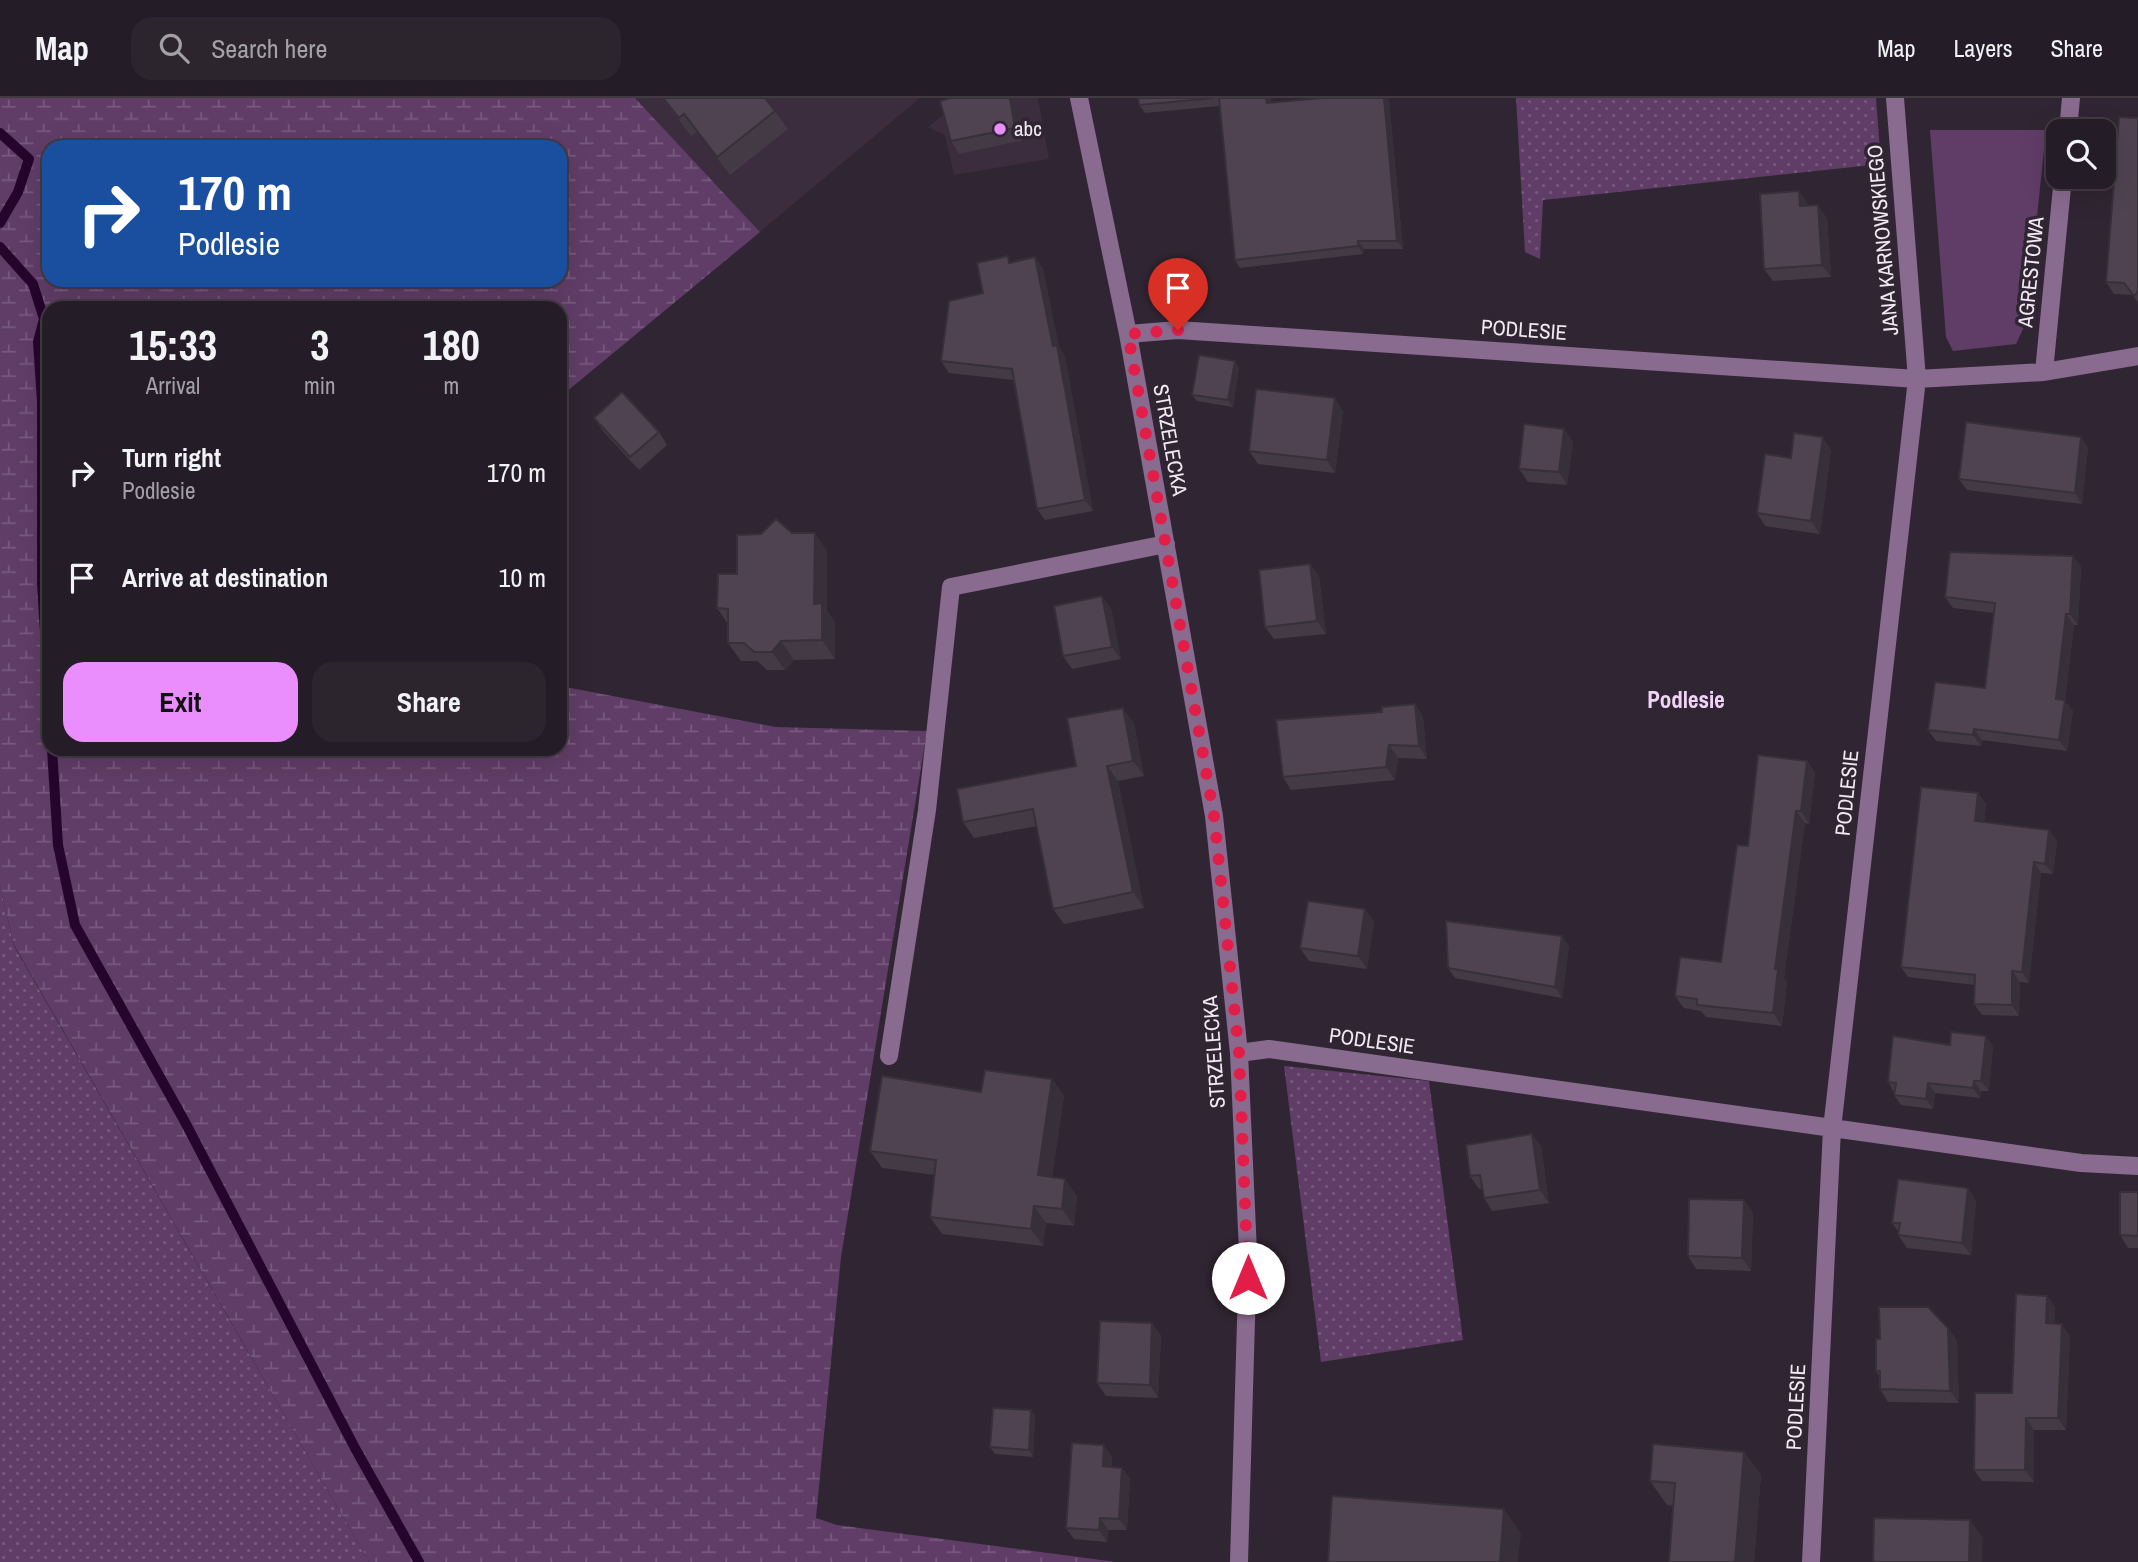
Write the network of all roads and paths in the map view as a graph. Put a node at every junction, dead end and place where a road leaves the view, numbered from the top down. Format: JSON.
{"nodes":[{"id":1,"x":1079,"y":98,"type":"edge"},
{"id":2,"x":1895,"y":98,"type":"edge"},
{"id":3,"x":2071,"y":98,"type":"edge"},
{"id":4,"x":2069,"y":119,"type":"edge"},
{"id":5,"x":2062,"y":189,"type":"edge"},
{"id":6,"x":1128,"y":334,"type":"junction"},
{"id":7,"x":2138,"y":356,"type":"edge"},
{"id":8,"x":2044,"y":372,"type":"junction"},
{"id":9,"x":1917,"y":379,"type":"junction"},
{"id":10,"x":1166,"y":544,"type":"junction"},
{"id":11,"x":1239,"y":1053,"type":"junction"},
{"id":12,"x":890,"y":1056,"type":"dead end"},
{"id":13,"x":1832,"y":1129,"type":"junction"},
{"id":14,"x":2138,"y":1166,"type":"edge"},
{"id":15,"x":1239,"y":1562,"type":"edge"},
{"id":16,"x":1811,"y":1562,"type":"edge"}],
"edges":[{"from":1,"to":6,"type":"street","name":"STRZELECKA"},
{"from":2,"to":9,"type":"street","name":"JANA KARNOWSKIEGO"},
{"from":3,"to":4,"type":"street"},
{"from":5,"to":8,"type":"street","name":"AGRESTOWA"},
{"from":6,"to":9,"type":"street","name":"PODLESIE"},
{"from":6,"to":10,"type":"street","name":"STRZELECKA"},
{"from":7,"to":8,"type":"street","name":"PODLESIE"},
{"from":8,"to":9,"type":"street","name":"PODLESIE"},
{"from":9,"to":13,"type":"street","name":"PODLESIE"},
{"from":10,"to":11,"type":"street","name":"STRZELECKA"},
{"from":10,"to":12,"type":"street"},
{"from":11,"to":13,"type":"street","name":"PODLESIE"},
{"from":11,"to":15,"type":"street","name":"STRZELECKA"},
{"from":13,"to":14,"type":"street"},
{"from":13,"to":16,"type":"street","name":"PODLESIE"}]}
